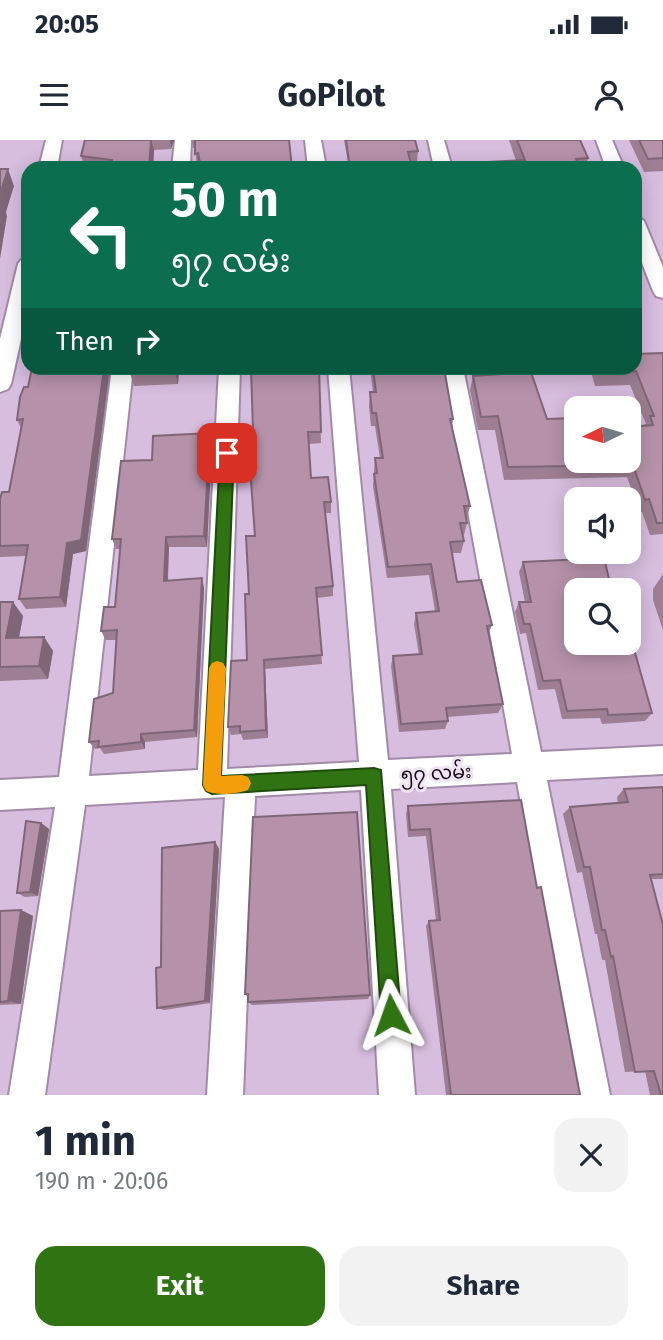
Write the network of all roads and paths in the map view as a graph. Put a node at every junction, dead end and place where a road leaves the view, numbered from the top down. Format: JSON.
{"nodes":[{"id":1,"x":54,"y":140,"type":"edge"},
{"id":2,"x":183,"y":140,"type":"edge"},
{"id":3,"x":313,"y":140,"type":"edge"},
{"id":4,"x":436,"y":140,"type":"edge"},
{"id":5,"x":604,"y":140,"type":"edge"},
{"id":6,"x":50,"y":161,"type":"edge"},
{"id":7,"x":182,"y":161,"type":"edge"},
{"id":8,"x":316,"y":161,"type":"edge"},
{"id":9,"x":441,"y":161,"type":"edge"},
{"id":10,"x":612,"y":161,"type":"edge"},
{"id":11,"x":642,"y":238,"type":"edge"},
{"id":12,"x":642,"y":280,"type":"edge"},
{"id":13,"x":661,"y":283,"type":"edge"},
{"id":14,"x":16,"y":300,"type":"edge"},
{"id":15,"x":121,"y":375,"type":"edge"},
{"id":16,"x":229,"y":375,"type":"edge"},
{"id":17,"x":339,"y":375,"type":"edge"},
{"id":18,"x":454,"y":375,"type":"edge"},
{"id":19,"x":0,"y":384,"type":"edge"},
{"id":20,"x":663,"y":760,"type":"edge"},
{"id":21,"x":530,"y":768,"type":"junction"},
{"id":22,"x":374,"y":776,"type":"junction"},
{"id":23,"x":226,"y":784,"type":"junction"},
{"id":24,"x":72,"y":792,"type":"junction"},
{"id":25,"x":0,"y":795,"type":"edge"},
{"id":26,"x":27,"y":1095,"type":"edge"},
{"id":27,"x":225,"y":1095,"type":"edge"},
{"id":28,"x":397,"y":1095,"type":"edge"},
{"id":29,"x":592,"y":1095,"type":"edge"}],
"edges":[{"from":1,"to":6,"type":"street"},
{"from":2,"to":7,"type":"street"},
{"from":3,"to":8,"type":"street"},
{"from":4,"to":9,"type":"street"},
{"from":5,"to":10,"type":"street"},
{"from":11,"to":13,"type":"street"},
{"from":12,"to":13,"type":"street"},
{"from":14,"to":19,"type":"street"},
{"from":15,"to":24,"type":"street"},
{"from":16,"to":23,"type":"street"},
{"from":17,"to":22,"type":"street"},
{"from":18,"to":21,"type":"street"},
{"from":20,"to":21,"type":"street","name":"၅၇ လမ်း"},
{"from":21,"to":22,"type":"street","name":"၅၇ လမ်း"},
{"from":21,"to":29,"type":"street"},
{"from":22,"to":23,"type":"street","name":"၅၇ လမ်း"},
{"from":22,"to":28,"type":"street"},
{"from":23,"to":24,"type":"street","name":"၅၇ လမ်း"},
{"from":23,"to":27,"type":"street"},
{"from":24,"to":25,"type":"street","name":"၅၇ လမ်း"},
{"from":24,"to":26,"type":"street"}]}
